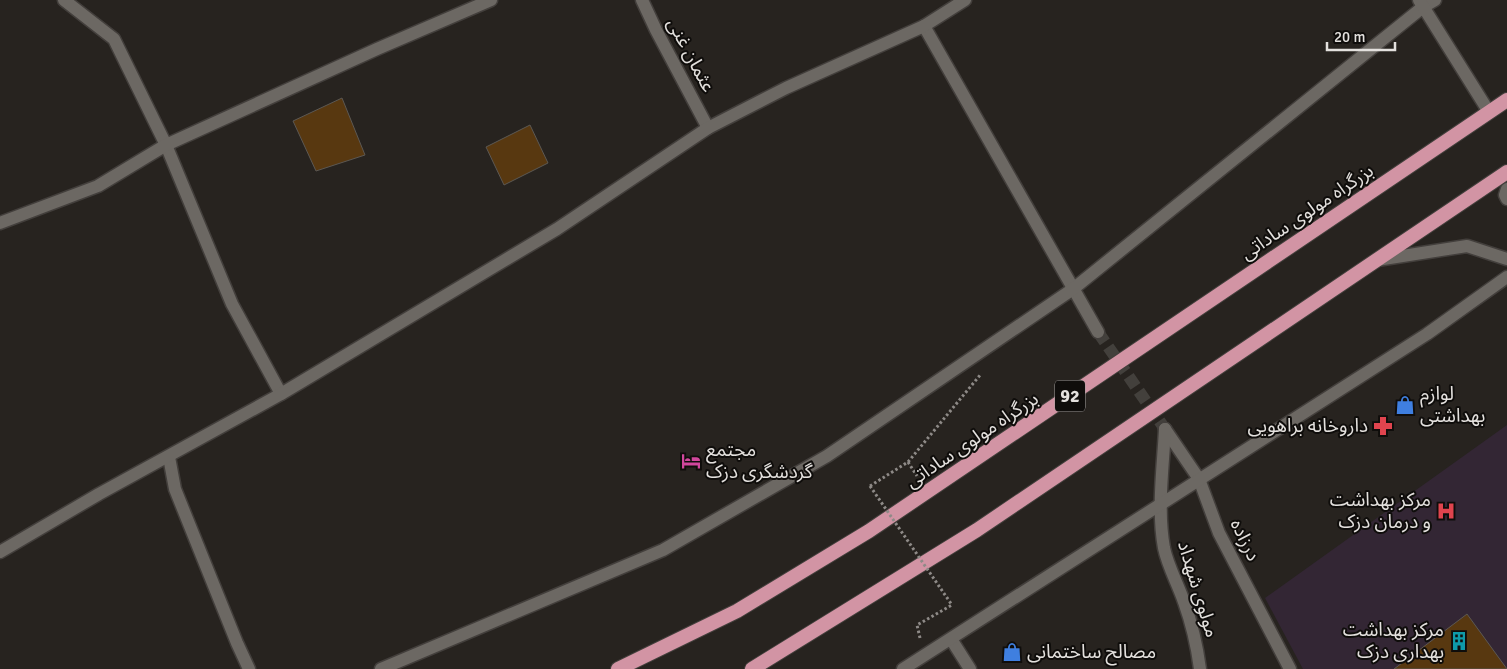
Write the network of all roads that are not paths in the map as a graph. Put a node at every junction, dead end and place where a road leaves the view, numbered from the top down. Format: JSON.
{"nodes":[{"id":1,"x":64,"y":0,"type":"edge"},
{"id":2,"x":491,"y":0,"type":"edge"},
{"id":3,"x":642,"y":0,"type":"edge"},
{"id":4,"x":965,"y":0,"type":"edge"},
{"id":5,"x":1435,"y":0,"type":"edge"},
{"id":6,"x":1421,"y":4,"type":"edge"},
{"id":7,"x":924,"y":26,"type":"junction"},
{"id":8,"x":1507,"y":100,"type":"edge"},
{"id":9,"x":1489,"y":112,"type":"junction"},
{"id":10,"x":708,"y":128,"type":"junction"},
{"id":11,"x":166,"y":145,"type":"junction"},
{"id":12,"x":1507,"y":172,"type":"edge"},
{"id":13,"x":1507,"y":189,"type":"edge"},
{"id":14,"x":1507,"y":199,"type":"edge"},
{"id":15,"x":0,"y":223,"type":"edge"},
{"id":16,"x":1507,"y":259,"type":"edge"},
{"id":17,"x":1377,"y":260,"type":"junction"},
{"id":18,"x":1507,"y":277,"type":"edge"},
{"id":19,"x":1073,"y":289,"type":"junction"},
{"id":20,"x":1098,"y":332,"type":"tunnel mouth"},
{"id":21,"x":281,"y":394,"type":"junction"},
{"id":22,"x":1165,"y":429,"type":"joint"},
{"id":23,"x":169,"y":457,"type":"junction"},
{"id":24,"x":1199,"y":479,"type":"junction"},
{"id":25,"x":1161,"y":504,"type":"junction"},
{"id":26,"x":0,"y":552,"type":"edge"},
{"id":27,"x":950,"y":639,"type":"junction"},
{"id":28,"x":249,"y":669,"type":"edge"},
{"id":29,"x":381,"y":669,"type":"edge"},
{"id":30,"x":618,"y":669,"type":"edge"},
{"id":31,"x":752,"y":669,"type":"edge"},
{"id":32,"x":903,"y":669,"type":"edge"},
{"id":33,"x":970,"y":669,"type":"edge"},
{"id":34,"x":1200,"y":669,"type":"edge"},
{"id":35,"x":1290,"y":669,"type":"edge"}],
"edges":[{"from":1,"to":11,"type":"street"},
{"from":2,"to":11,"type":"street"},
{"from":3,"to":10,"type":"street","name":"عثمان غنی"},
{"from":4,"to":7,"type":"street"},
{"from":5,"to":6,"type":"street"},
{"from":6,"to":9,"type":"street"},
{"from":6,"to":19,"type":"street"},
{"from":7,"to":10,"type":"street"},
{"from":7,"to":19,"type":"street"},
{"from":8,"to":9,"type":"highway","name":"بزرگراه مولوی ساداتی","number":"92"},
{"from":9,"to":30,"type":"highway","name":"بزرگراه مولوی ساداتی","number":"92"},
{"from":10,"to":21,"type":"street"},
{"from":11,"to":15,"type":"street"},
{"from":11,"to":21,"type":"street"},
{"from":12,"to":17,"type":"highway"},
{"from":13,"to":14,"type":"street"},
{"from":16,"to":17,"type":"street"},
{"from":17,"to":31,"type":"highway"},
{"from":18,"to":24,"type":"street"},
{"from":19,"to":20,"type":"street"},
{"from":19,"to":29,"type":"street"},
{"from":21,"to":23,"type":"street"},
{"from":22,"to":24,"type":"street","name":"درزاده"},
{"from":22,"to":25,"type":"street","name":"مولوی شهداد"},
{"from":23,"to":26,"type":"street"},
{"from":23,"to":28,"type":"street"},
{"from":24,"to":25,"type":"street"},
{"from":24,"to":35,"type":"street","name":"درزاده"},
{"from":25,"to":27,"type":"street"},
{"from":25,"to":34,"type":"street","name":"مولوی شهداد"},
{"from":27,"to":32,"type":"street"},
{"from":27,"to":33,"type":"street"}]}
